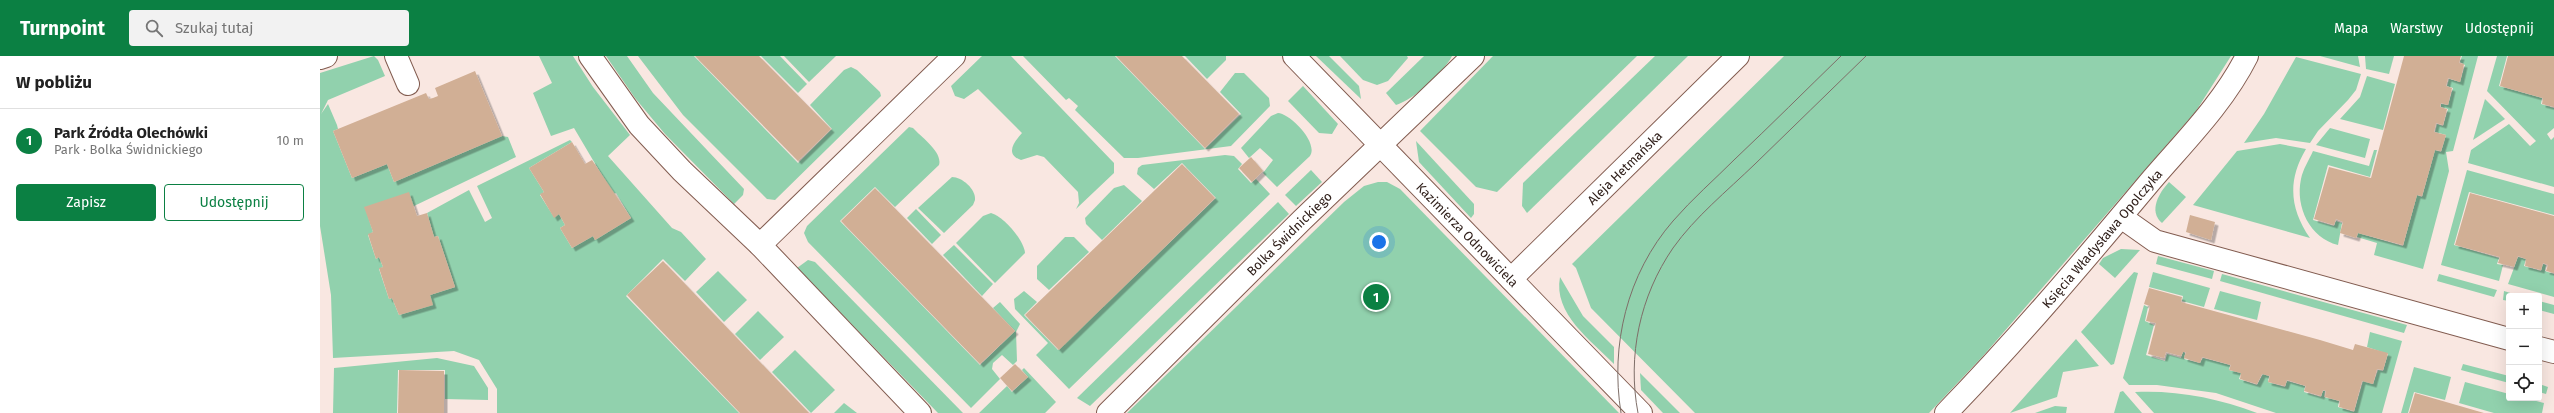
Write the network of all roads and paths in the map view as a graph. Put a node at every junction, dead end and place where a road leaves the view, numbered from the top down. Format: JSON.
{"nodes":[{"id":1,"x":326,"y":56,"type":"edge"},
{"id":2,"x":396,"y":56,"type":"edge"},
{"id":3,"x":590,"y":56,"type":"edge"},
{"id":4,"x":954,"y":56,"type":"edge"},
{"id":5,"x":1294,"y":56,"type":"edge"},
{"id":6,"x":1473,"y":56,"type":"edge"},
{"id":7,"x":1738,"y":56,"type":"edge"},
{"id":8,"x":2246,"y":56,"type":"edge"},
{"id":9,"x":320,"y":58,"type":"edge"},
{"id":10,"x":408,"y":84,"type":"dead end"},
{"id":11,"x":1381,"y":146,"type":"junction"},
{"id":12,"x":2121,"y":217,"type":"junction"},
{"id":13,"x":760,"y":245,"type":"junction"},
{"id":14,"x":1511,"y":278,"type":"junction"},
{"id":15,"x":2506,"y":338,"type":"edge"},
{"id":16,"x":2542,"y":349,"type":"edge"},
{"id":17,"x":2554,"y":352,"type":"edge"},
{"id":18,"x":920,"y":413,"type":"edge"},
{"id":19,"x":1108,"y":413,"type":"edge"},
{"id":20,"x":1641,"y":413,"type":"edge"},
{"id":21,"x":1946,"y":413,"type":"edge"}],
"edges":[{"from":1,"to":9,"type":"street"},
{"from":2,"to":10,"type":"street"},
{"from":3,"to":13,"type":"street"},
{"from":4,"to":13,"type":"street"},
{"from":5,"to":11,"type":"street","name":"Kazimierza Odnowiciela"},
{"from":6,"to":11,"type":"street","name":"Bolka Świdnickiego"},
{"from":7,"to":14,"type":"street","name":"Aleja Hetmańska"},
{"from":8,"to":12,"type":"street","name":"Księcia Władysława Opolczyka"},
{"from":11,"to":14,"type":"street","name":"Kazimierza Odnowiciela"},
{"from":11,"to":19,"type":"street","name":"Bolka Świdnickiego"},
{"from":12,"to":15,"type":"street"},
{"from":12,"to":21,"type":"street","name":"Księcia Władysława Opolczyka"},
{"from":13,"to":18,"type":"street"},
{"from":14,"to":20,"type":"street","name":"Kazimierza Odnowiciela"},
{"from":16,"to":17,"type":"street"}]}
